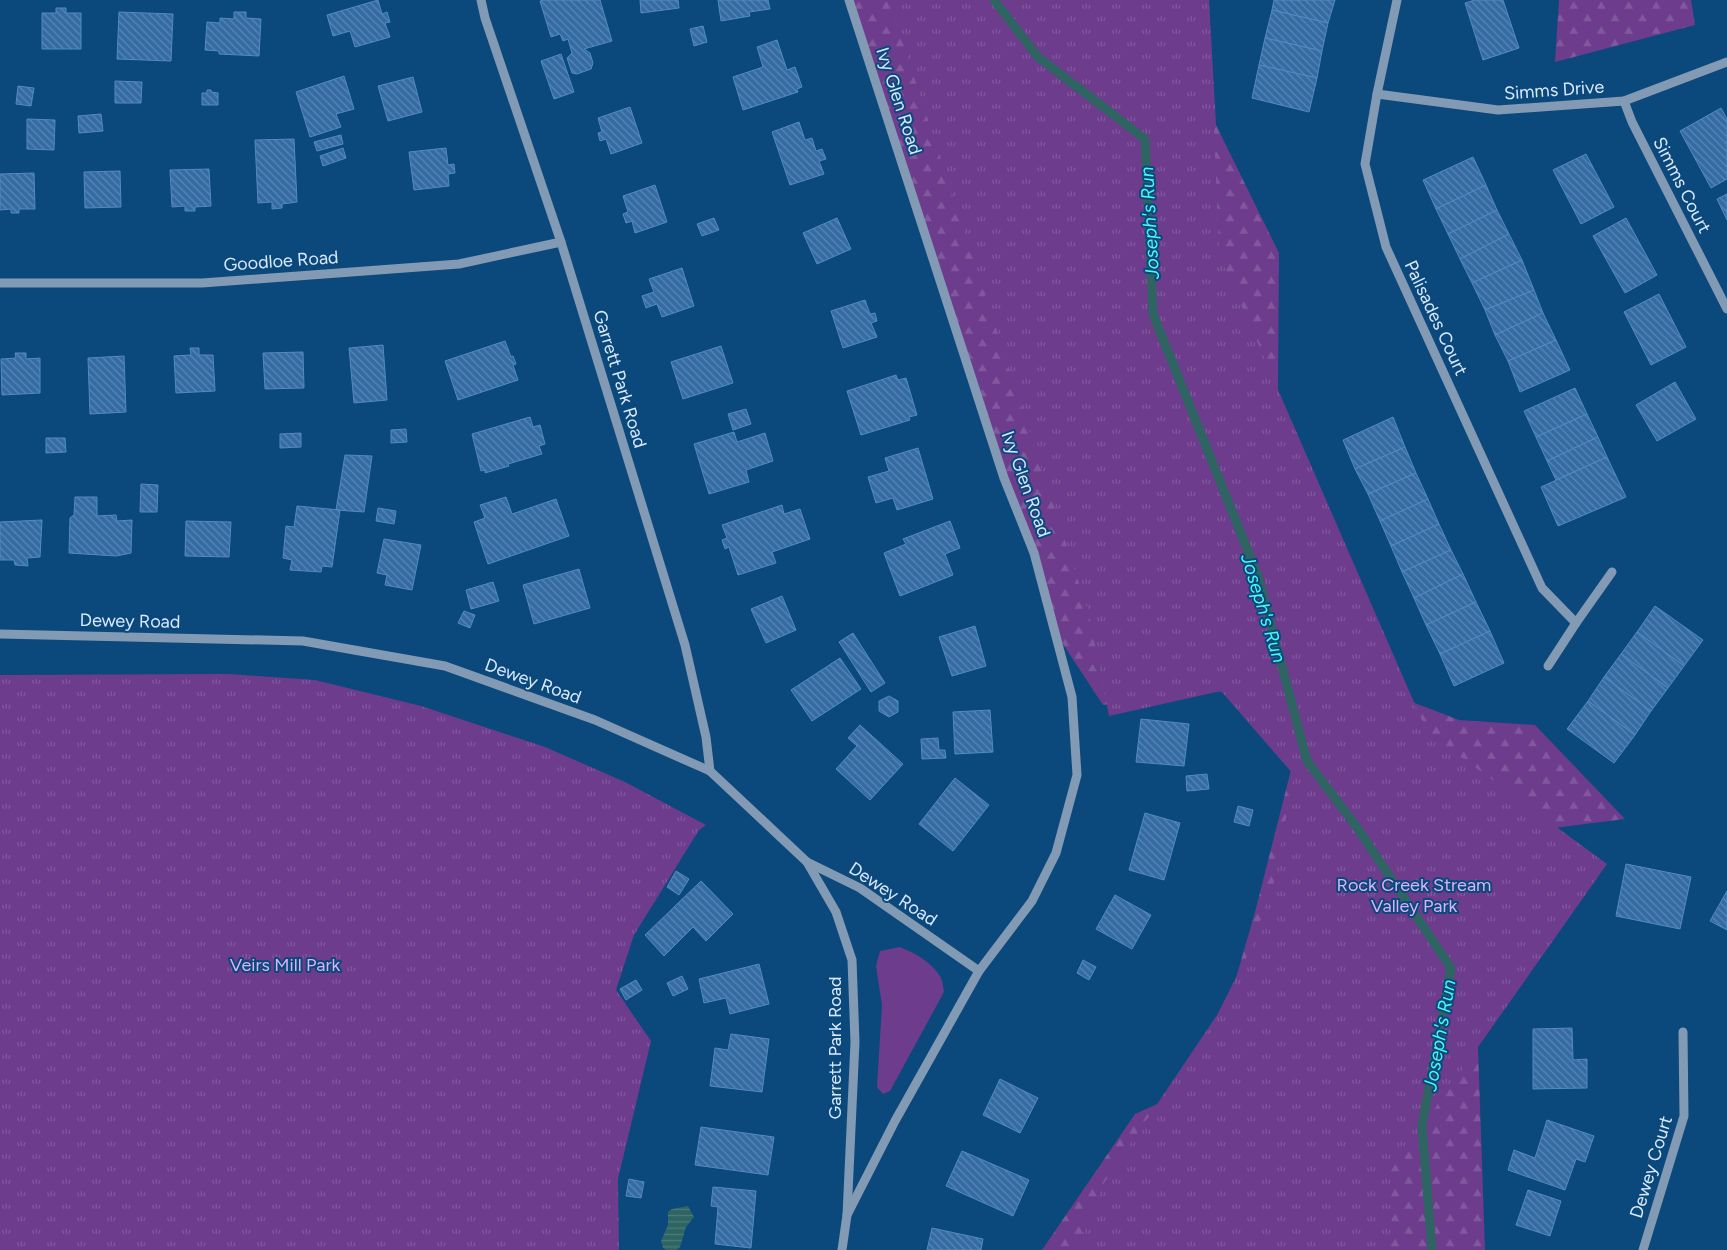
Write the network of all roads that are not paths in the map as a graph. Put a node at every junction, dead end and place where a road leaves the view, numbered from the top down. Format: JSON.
{"nodes":[{"id":1,"x":481,"y":0,"type":"edge"},
{"id":2,"x":849,"y":0,"type":"edge"},
{"id":3,"x":1397,"y":0,"type":"edge"},
{"id":4,"x":1727,"y":62,"type":"edge"},
{"id":5,"x":1377,"y":94,"type":"junction"},
{"id":6,"x":1624,"y":101,"type":"junction"},
{"id":7,"x":561,"y":242,"type":"junction"},
{"id":8,"x":0,"y":282,"type":"edge"},
{"id":9,"x":1727,"y":309,"type":"edge"},
{"id":10,"x":1612,"y":572,"type":"dead end"},
{"id":11,"x":1576,"y":622,"type":"junction"},
{"id":12,"x":0,"y":634,"type":"edge"},
{"id":13,"x":1548,"y":666,"type":"dead end"},
{"id":14,"x":710,"y":771,"type":"junction"},
{"id":15,"x":807,"y":862,"type":"junction"},
{"id":16,"x":979,"y":971,"type":"junction"},
{"id":17,"x":1683,"y":1032,"type":"dead end"},
{"id":18,"x":846,"y":1215,"type":"junction"},
{"id":19,"x":842,"y":1250,"type":"edge"},
{"id":20,"x":1643,"y":1250,"type":"edge"}],
"edges":[{"from":1,"to":7,"type":"street","name":"Garrett Park Road"},
{"from":2,"to":16,"type":"street","name":"Ivy Glen Road"},
{"from":3,"to":5,"type":"street","name":"Palisades Court"},
{"from":4,"to":6,"type":"street","name":"Simms Drive"},
{"from":5,"to":6,"type":"street","name":"Simms Drive"},
{"from":5,"to":11,"type":"street","name":"Palisades Court"},
{"from":6,"to":9,"type":"street","name":"Simms Court"},
{"from":7,"to":8,"type":"street","name":"Goodloe Road"},
{"from":7,"to":14,"type":"street","name":"Garrett Park Road"},
{"from":10,"to":11,"type":"street"},
{"from":11,"to":13,"type":"street"},
{"from":12,"to":14,"type":"street","name":"Dewey Road"},
{"from":14,"to":15,"type":"street","name":"Dewey Road"},
{"from":15,"to":16,"type":"street","name":"Dewey Road"},
{"from":15,"to":18,"type":"street","name":"Garrett Park Road"},
{"from":16,"to":18,"type":"street","name":"Garrett Park Road"},
{"from":17,"to":20,"type":"street","name":"Dewey Court"},
{"from":18,"to":19,"type":"street","name":"Garrett Park Road"}]}
